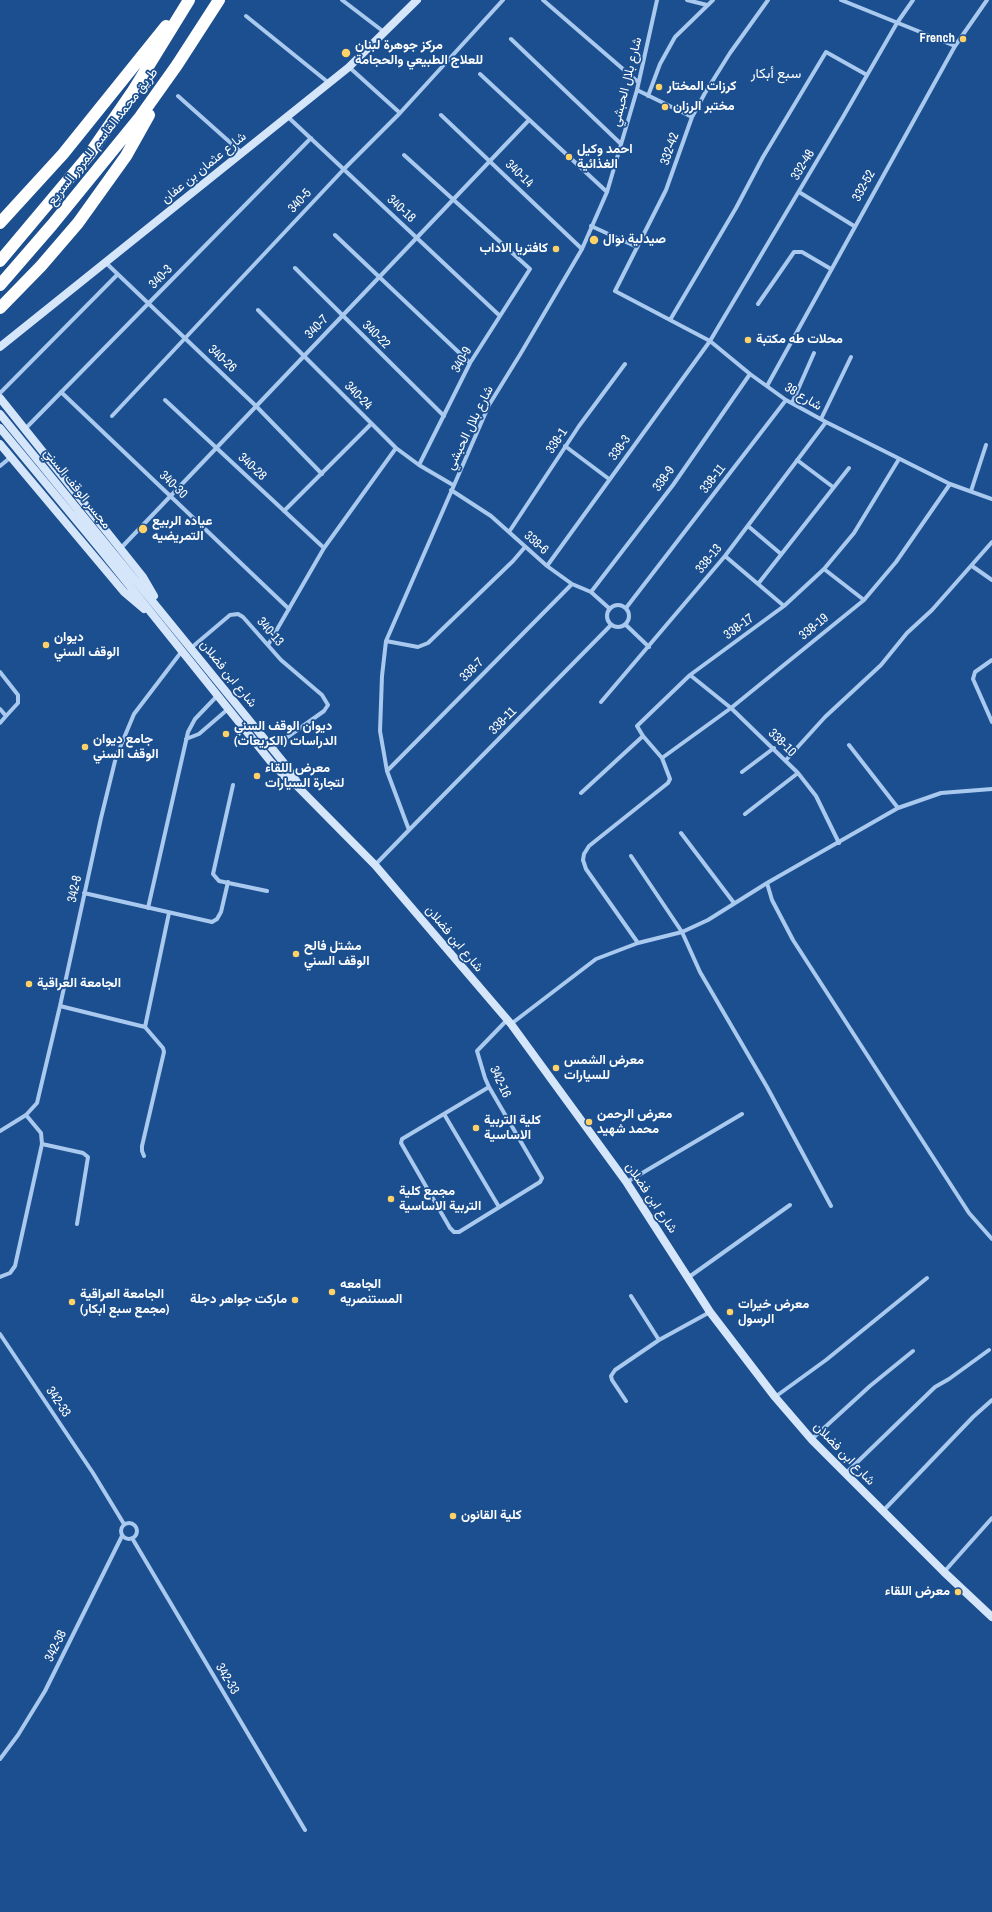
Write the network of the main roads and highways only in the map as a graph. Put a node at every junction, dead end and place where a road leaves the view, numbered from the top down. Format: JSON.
{"nodes":[{"id":1,"x":219,"y":0,"type":"edge"},
{"id":2,"x":188,"y":2,"type":"edge"},
{"id":3,"x":177,"y":65,"type":"junction"},
{"id":4,"x":0,"y":223,"type":"edge"},
{"id":5,"x":0,"y":261,"type":"edge"},
{"id":6,"x":0,"y":284,"type":"edge"},
{"id":7,"x":0,"y":308,"type":"edge"}],
"edges":[{"from":1,"to":3,"type":"highway","name":"طريق محمد القاسم للمرور السريع"},
{"from":2,"to":4,"type":"highway"},
{"from":2,"to":5,"type":"highway","name":"طريق محمد القاسم للمرور السريع"},
{"from":3,"to":6,"type":"highway","name":"طريق محمد القاسم للمرور السريع"},
{"from":3,"to":7,"type":"highway"}]}
